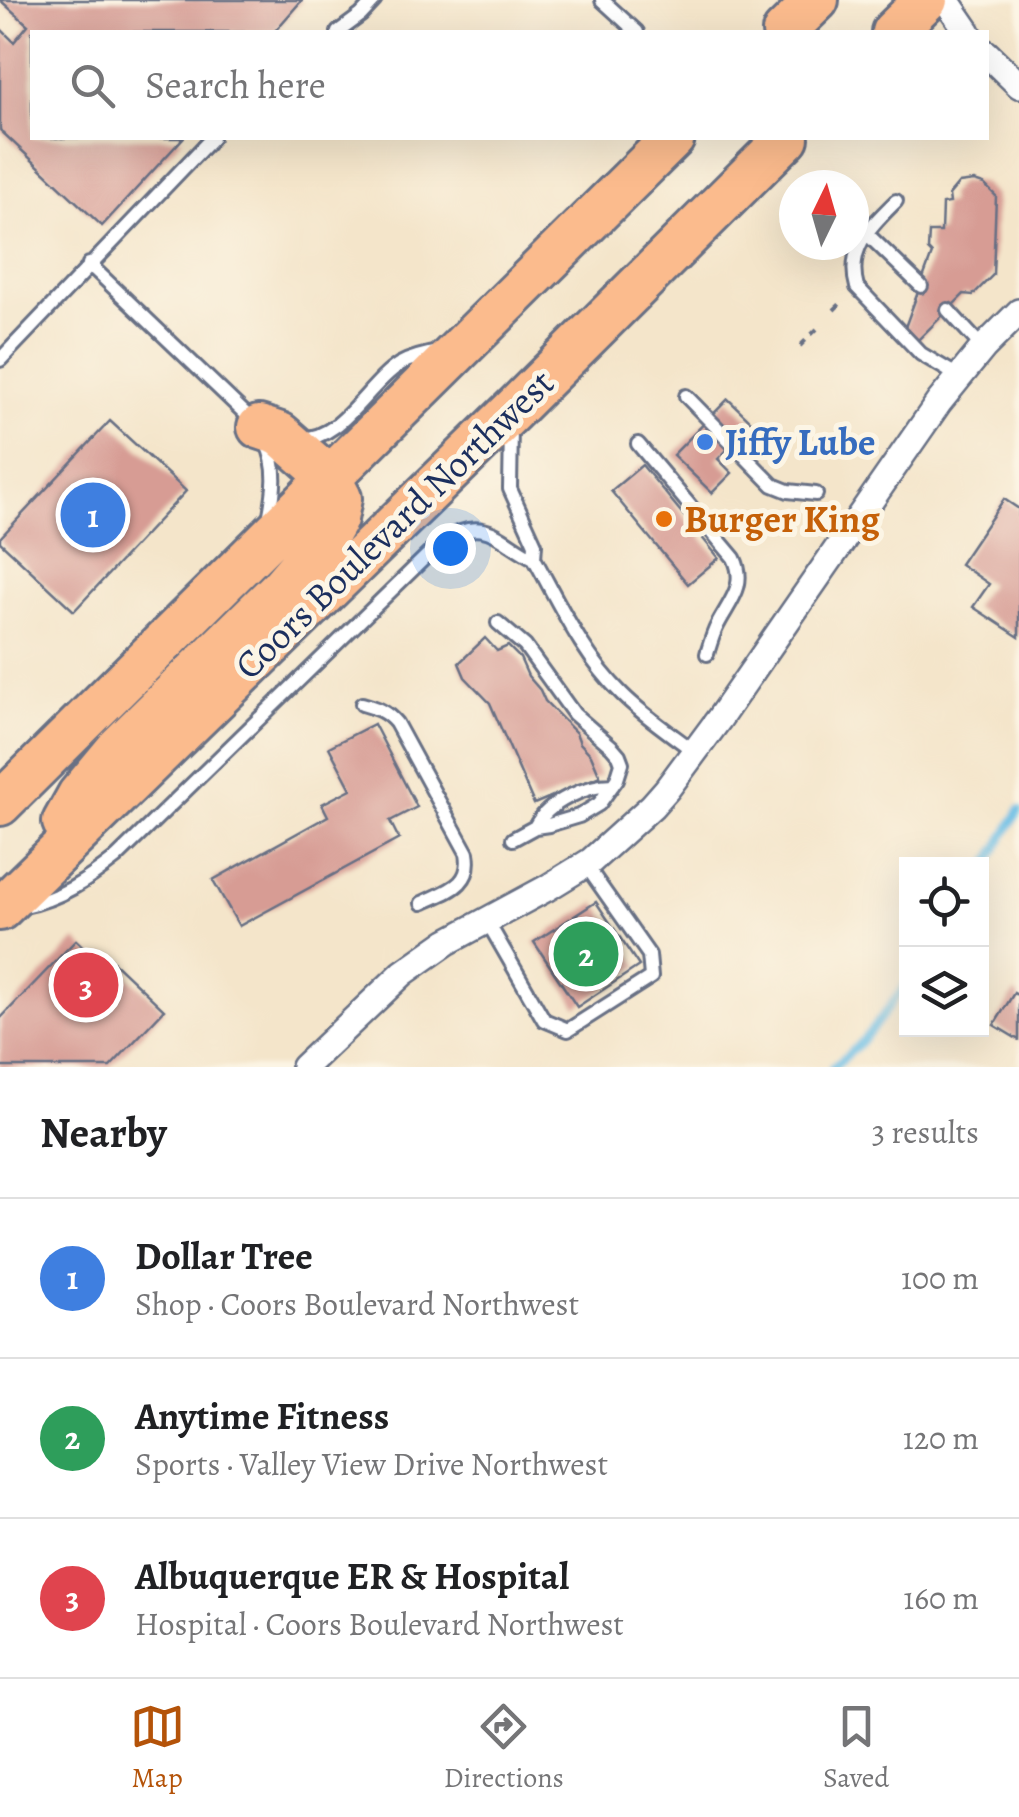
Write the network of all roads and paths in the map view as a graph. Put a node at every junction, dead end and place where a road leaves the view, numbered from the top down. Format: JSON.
{"nodes":[{"id":1,"x":375,"y":0,"type":"edge"},
{"id":2,"x":602,"y":0,"type":"edge"},
{"id":3,"x":780,"y":0,"type":"edge"},
{"id":4,"x":816,"y":0,"type":"edge"},
{"id":5,"x":926,"y":0,"type":"edge"},
{"id":6,"x":946,"y":0,"type":"edge"},
{"id":7,"x":341,"y":30,"type":"edge"},
{"id":8,"x":635,"y":30,"type":"edge"},
{"id":9,"x":752,"y":30,"type":"edge"},
{"id":10,"x":786,"y":30,"type":"edge"},
{"id":11,"x":895,"y":30,"type":"edge"},
{"id":12,"x":967,"y":30,"type":"edge"},
{"id":13,"x":989,"y":56,"type":"edge"},
{"id":14,"x":1019,"y":85,"type":"edge"},
{"id":15,"x":210,"y":140,"type":"edge"},
{"id":16,"x":785,"y":140,"type":"edge"},
{"id":17,"x":662,"y":142,"type":"edge"},
{"id":18,"x":896,"y":201,"type":"dead end"},
{"id":19,"x":869,"y":228,"type":"edge"},
{"id":20,"x":869,"y":236,"type":"edge"},
{"id":21,"x":856,"y":260,"type":"edge"},
{"id":22,"x":89,"y":264,"type":"junction"},
{"id":23,"x":921,"y":286,"type":"dead end"},
{"id":24,"x":948,"y":310,"type":"dead end"},
{"id":25,"x":1019,"y":312,"type":"edge"},
{"id":26,"x":816,"y":329,"type":"dead end"},
{"id":27,"x":800,"y":346,"type":"dead end"},
{"id":28,"x":983,"y":348,"type":"junction"},
{"id":29,"x":456,"y":350,"type":"junction"},
{"id":30,"x":0,"y":360,"type":"edge"},
{"id":31,"x":958,"y":376,"type":"junction"},
{"id":32,"x":686,"y":396,"type":"dead end"},
{"id":33,"x":512,"y":411,"type":"junction"},
{"id":34,"x":270,"y":430,"type":"junction"},
{"id":35,"x":638,"y":444,"type":"dead end"},
{"id":36,"x":329,"y":477,"type":"junction"},
{"id":37,"x":816,"y":494,"type":"dead end"},
{"id":38,"x":261,"y":544,"type":"junction"},
{"id":39,"x":534,"y":558,"type":"junction"},
{"id":40,"x":498,"y":623,"type":"dead end"},
{"id":41,"x":707,"y":654,"type":"dead end"},
{"id":42,"x":362,"y":704,"type":"dead end"},
{"id":43,"x":695,"y":752,"type":"junction"},
{"id":44,"x":613,"y":785,"type":"junction"},
{"id":45,"x":0,"y":804,"type":"edge"},
{"id":46,"x":535,"y":827,"type":"junction"},
{"id":47,"x":513,"y":839,"type":"dead end"},
{"id":48,"x":46,"y":863,"type":"junction"},
{"id":49,"x":585,"y":864,"type":"junction"},
{"id":50,"x":422,"y":903,"type":"dead end"},
{"id":51,"x":0,"y":910,"type":"edge"},
{"id":52,"x":487,"y":921,"type":"junction"},
{"id":53,"x":304,"y":1067,"type":"edge"}],
"edges":[{"from":1,"to":7,"type":"lane"},
{"from":2,"to":8,"type":"lane"},
{"from":3,"to":9,"type":"main road"},
{"from":4,"to":10,"type":"main road"},
{"from":5,"to":11,"type":"main road"},
{"from":6,"to":12,"type":"street"},
{"from":13,"to":14,"type":"street"},
{"from":15,"to":22,"type":"lane"},
{"from":16,"to":33,"type":"main road","name":"Coors Boulevard Northwest"},
{"from":17,"to":29,"type":"main road","name":"Coors Boulevard Northwest"},
{"from":18,"to":19,"type":"lane"},
{"from":20,"to":23,"type":"lane"},
{"from":21,"to":31,"type":"lane"},
{"from":22,"to":30,"type":"lane"},
{"from":22,"to":34,"type":"lane"},
{"from":24,"to":28,"type":"lane"},
{"from":25,"to":28,"type":"street"},
{"from":26,"to":27,"type":"path"},
{"from":28,"to":31,"type":"street"},
{"from":29,"to":34,"type":"lane"},
{"from":29,"to":36,"type":"main road","name":"Coors Boulevard Northwest"},
{"from":31,"to":43,"type":"street"},
{"from":32,"to":37,"type":"lane"},
{"from":33,"to":39,"type":"lane"},
{"from":33,"to":48,"type":"main road","name":"Coors Boulevard Northwest"},
{"from":34,"to":36,"type":"main road"},
{"from":34,"to":38,"type":"lane"},
{"from":35,"to":41,"type":"lane"},
{"from":36,"to":38,"type":"main road","name":"Coors Boulevard Northwest"},
{"from":36,"to":48,"type":"main road"},
{"from":38,"to":45,"type":"main road","name":"Coors Boulevard Northwest"},
{"from":39,"to":43,"type":"lane"},
{"from":39,"to":51,"type":"lane"},
{"from":40,"to":44,"type":"lane"},
{"from":42,"to":50,"type":"lane"},
{"from":43,"to":49,"type":"street"},
{"from":44,"to":46,"type":"lane"},
{"from":44,"to":46,"type":"lane"},
{"from":46,"to":47,"type":"lane"},
{"from":48,"to":51,"type":"main road","name":"Coors Boulevard Northwest"},
{"from":49,"to":52,"type":"street"},
{"from":49,"to":52,"type":"lane"},
{"from":52,"to":53,"type":"street"}]}
